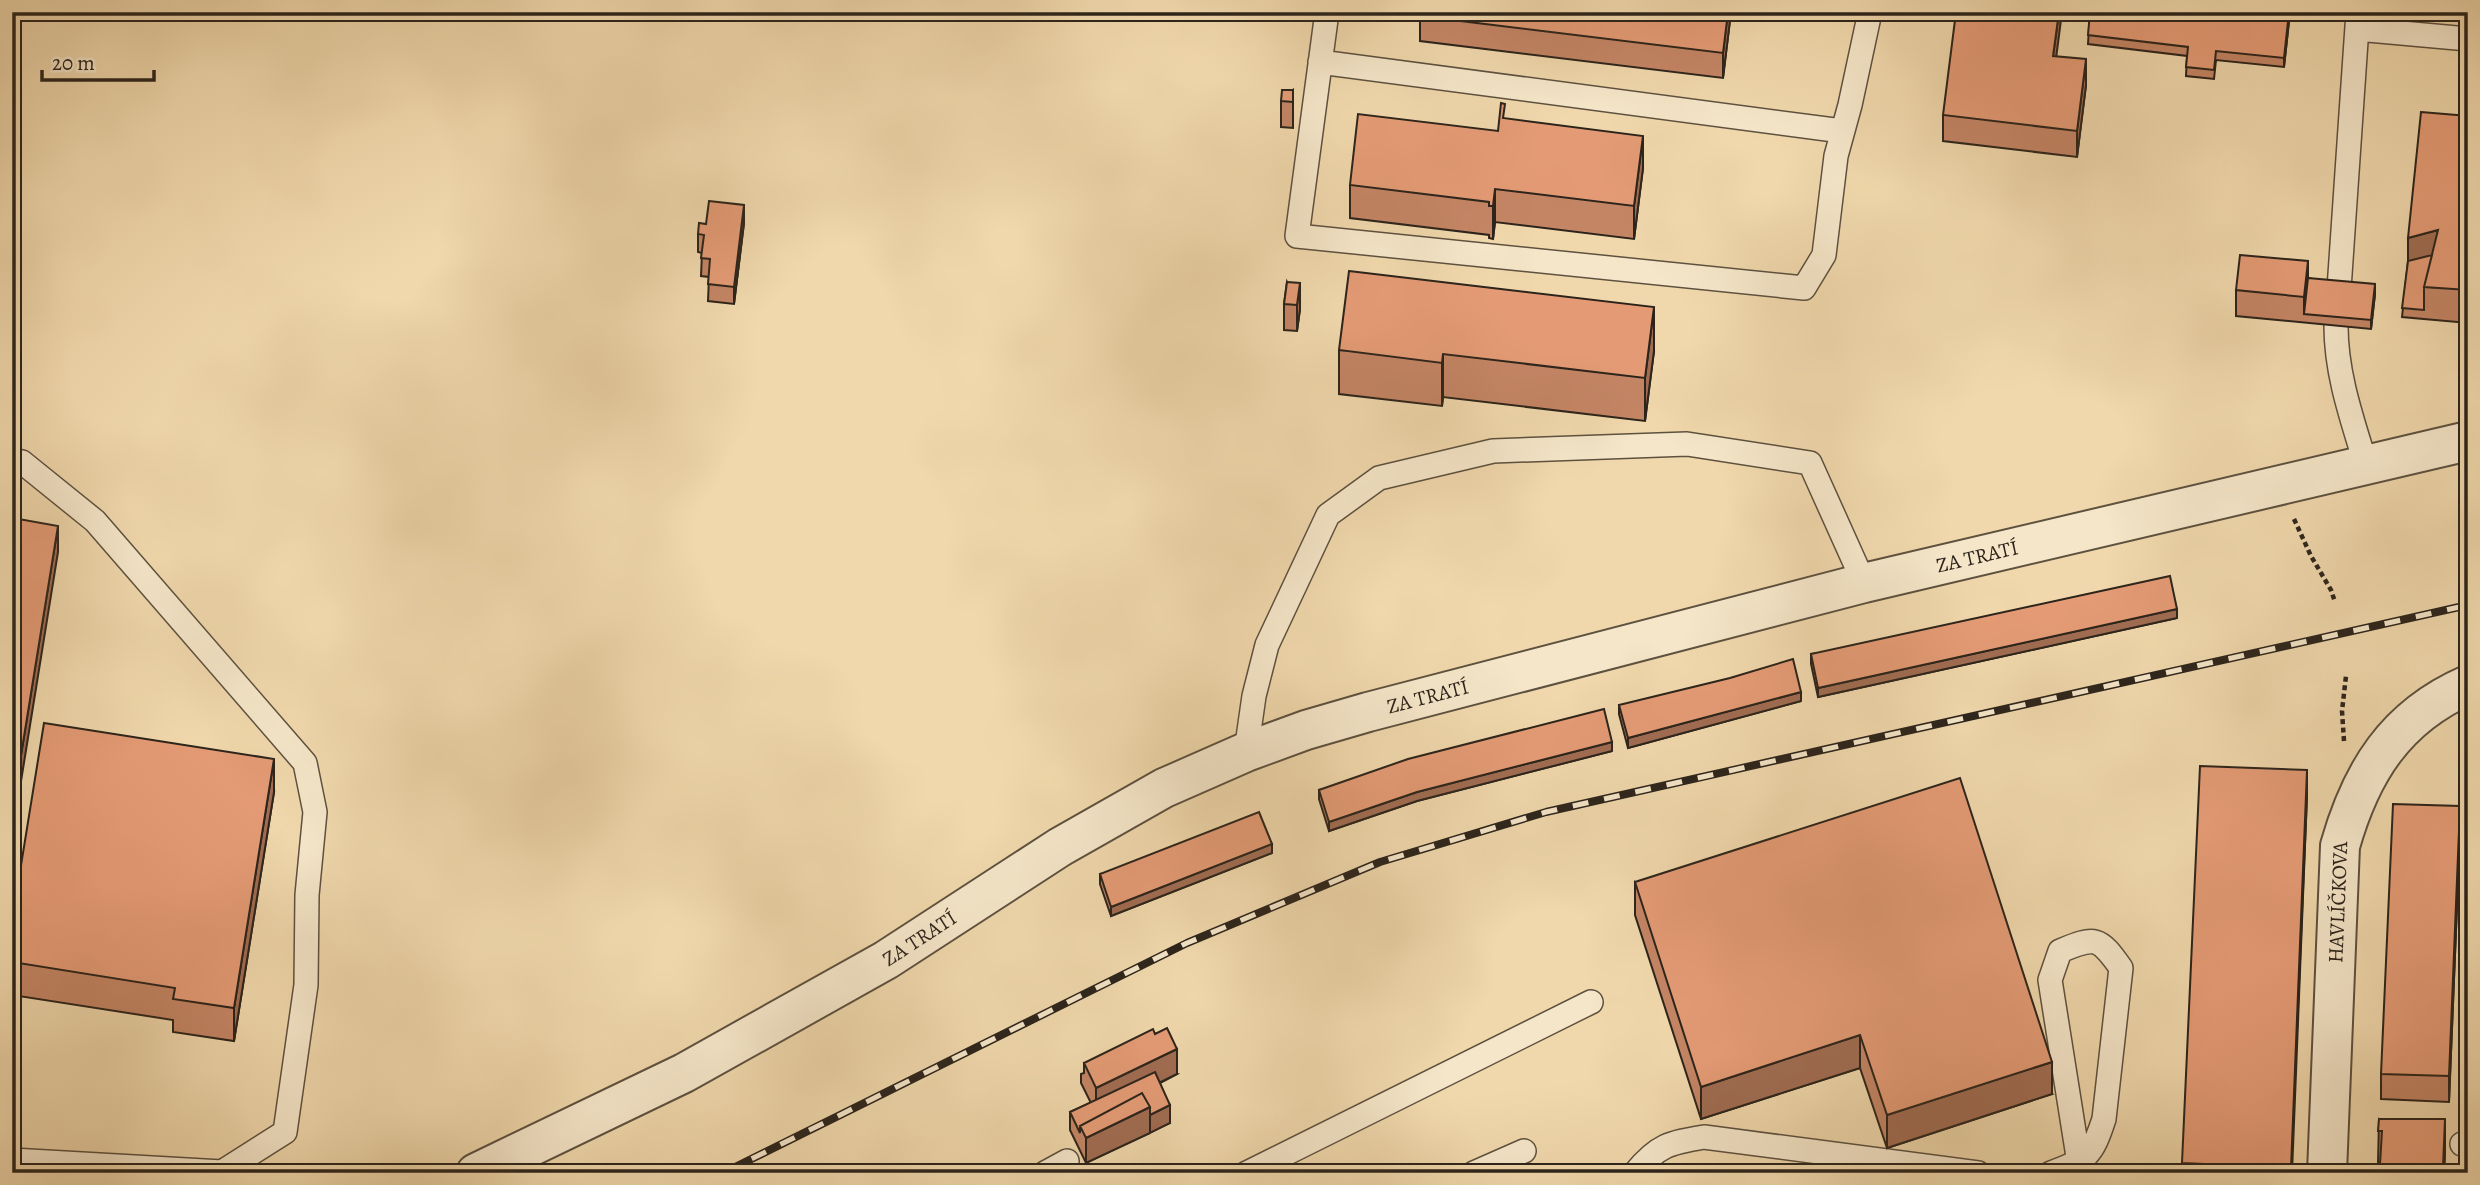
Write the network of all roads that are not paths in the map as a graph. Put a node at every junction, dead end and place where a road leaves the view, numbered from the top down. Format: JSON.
{"nodes":[{"id":1,"x":1327,"y":12,"type":"edge"},
{"id":2,"x":1870,"y":12,"type":"edge"},
{"id":3,"x":2358,"y":20,"type":"edge"},
{"id":4,"x":2468,"y":39,"type":"edge"},
{"id":5,"x":1320,"y":62,"type":"junction"},
{"id":6,"x":1842,"y":131,"type":"junction"},
{"id":7,"x":2339,"y":289,"type":"edge"},
{"id":8,"x":2336,"y":326,"type":"edge"},
{"id":9,"x":2468,"y":441,"type":"edge"},
{"id":10,"x":12,"y":460,"type":"edge"},
{"id":11,"x":2366,"y":465,"type":"junction"},
{"id":12,"x":1864,"y":583,"type":"junction"},
{"id":13,"x":2468,"y":685,"type":"edge"},
{"id":14,"x":1246,"y":751,"type":"junction"},
{"id":15,"x":1591,"y":1002,"type":"dead end"},
{"id":16,"x":1524,"y":1151,"type":"dead end"},
{"id":17,"x":12,"y":1160,"type":"edge"},
{"id":18,"x":1067,"y":1161,"type":"dead end"},
{"id":19,"x":2079,"y":1163,"type":"junction"},
{"id":20,"x":1255,"y":1171,"type":"edge"},
{"id":21,"x":476,"y":1173,"type":"edge"},
{"id":22,"x":1045,"y":1173,"type":"edge"},
{"id":23,"x":1474,"y":1173,"type":"edge"},
{"id":24,"x":1635,"y":1173,"type":"edge"},
{"id":25,"x":1978,"y":1173,"type":"edge"},
{"id":26,"x":2051,"y":1173,"type":"edge"},
{"id":27,"x":2327,"y":1173,"type":"edge"}],
"edges":[{"from":1,"to":5,"type":"lane"},
{"from":2,"to":6,"type":"lane"},
{"from":3,"to":4,"type":"lane"},
{"from":3,"to":7,"type":"lane"},
{"from":5,"to":6,"type":"lane"},
{"from":5,"to":6,"type":"lane"},
{"from":8,"to":11,"type":"lane"},
{"from":9,"to":11,"type":"street","name":"ZA TRATÍ"},
{"from":10,"to":17,"type":"lane"},
{"from":11,"to":12,"type":"street","name":"ZA TRATÍ"},
{"from":12,"to":14,"type":"street","name":"ZA TRATÍ"},
{"from":12,"to":14,"type":"lane"},
{"from":13,"to":27,"type":"street","name":"HAVLÍČKOVA"},
{"from":14,"to":21,"type":"street","name":"ZA TRATÍ"},
{"from":15,"to":20,"type":"lane"},
{"from":16,"to":23,"type":"lane"},
{"from":18,"to":22,"type":"lane"},
{"from":19,"to":19,"type":"lane"},
{"from":19,"to":26,"type":"lane"},
{"from":24,"to":25,"type":"lane"}]}
